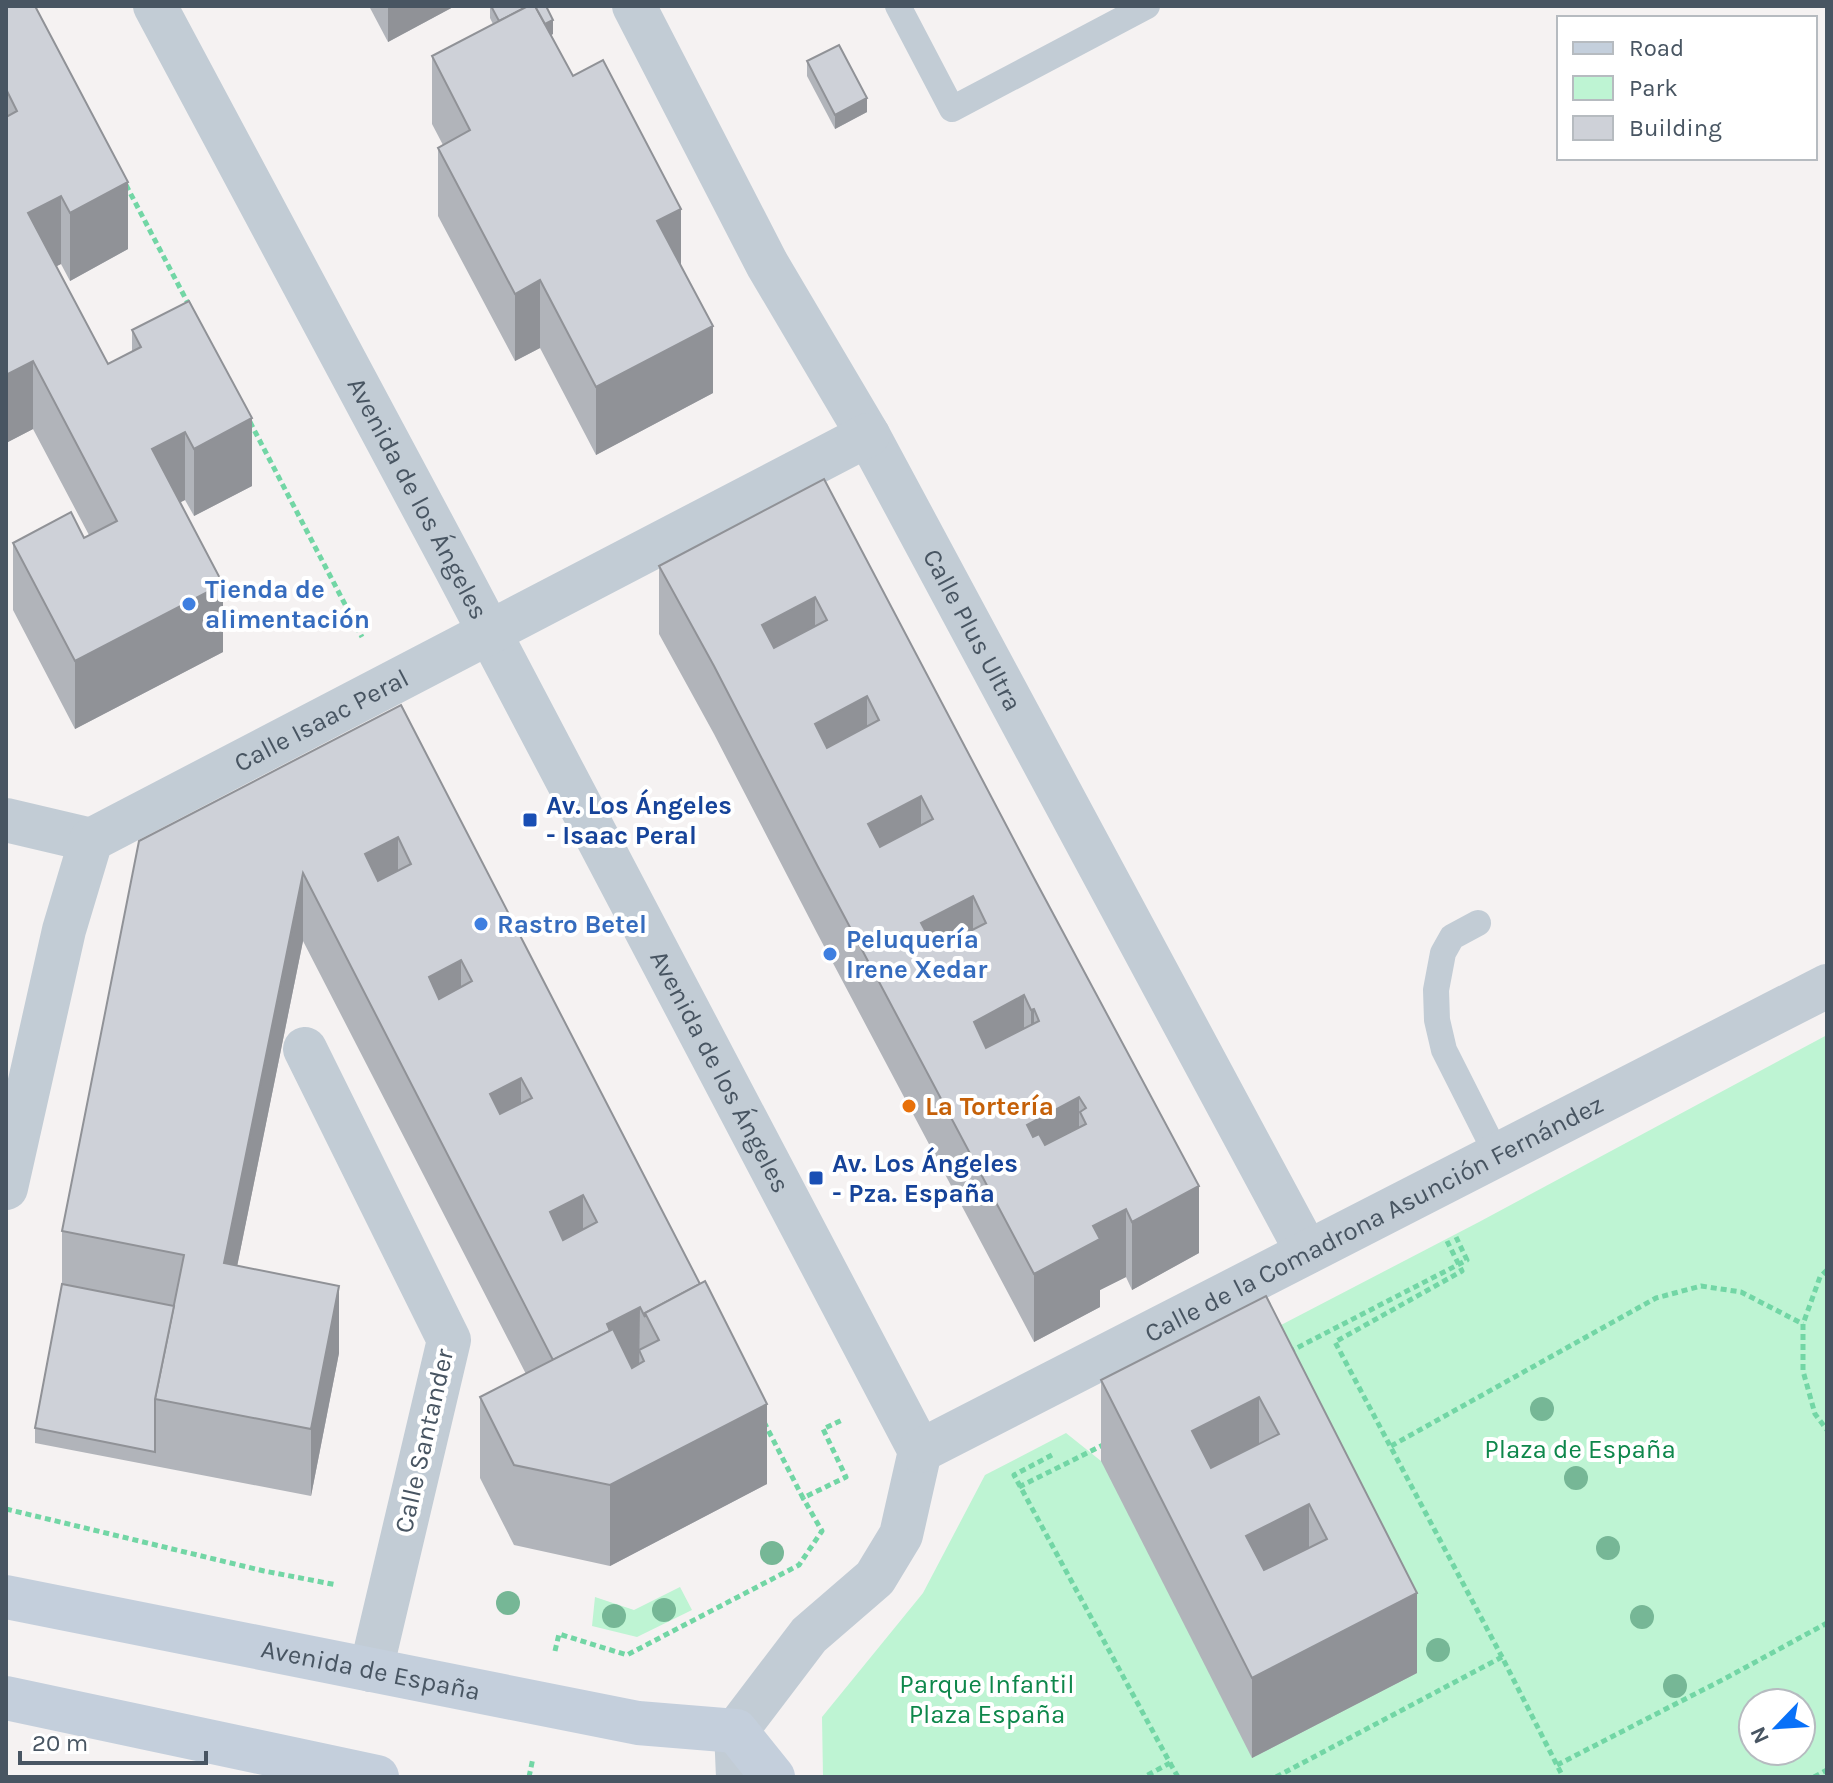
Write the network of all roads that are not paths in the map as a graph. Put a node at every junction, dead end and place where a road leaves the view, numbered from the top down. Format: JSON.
{"nodes":[{"id":1,"x":155,"y":6,"type":"edge"},
{"id":2,"x":898,"y":6,"type":"edge"},
{"id":3,"x":1147,"y":6,"type":"edge"},
{"id":4,"x":635,"y":8,"type":"edge"},
{"id":5,"x":868,"y":435,"type":"junction"},
{"id":6,"x":489,"y":634,"type":"junction"},
{"id":7,"x":6,"y":820,"type":"edge"},
{"id":8,"x":91,"y":840,"type":"junction"},
{"id":9,"x":1478,"y":923,"type":"dead end"},
{"id":10,"x":1827,"y":986,"type":"edge"},
{"id":11,"x":305,"y":1049,"type":"dead end"},
{"id":12,"x":1497,"y":1155,"type":"junction"},
{"id":13,"x":6,"y":1188,"type":"edge"},
{"id":14,"x":1307,"y":1252,"type":"junction"},
{"id":15,"x":920,"y":1451,"type":"junction"},
{"id":16,"x":6,"y":1597,"type":"edge"},
{"id":17,"x":371,"y":1670,"type":"junction"},
{"id":18,"x":6,"y":1698,"type":"edge"},
{"id":19,"x":736,"y":1731,"type":"junction"},
{"id":20,"x":377,"y":1777,"type":"edge"},
{"id":21,"x":738,"y":1777,"type":"edge"},
{"id":22,"x":773,"y":1777,"type":"edge"}],
"edges":[{"from":1,"to":6,"type":"street","name":"Avenida de los Ángeles"},
{"from":2,"to":3,"type":"lane"},
{"from":4,"to":5,"type":"street","name":"Calle Plus Ultra"},
{"from":5,"to":6,"type":"street","name":"Calle Isaac Peral"},
{"from":5,"to":14,"type":"street","name":"Calle Plus Ultra"},
{"from":6,"to":8,"type":"street","name":"Calle Isaac Peral"},
{"from":6,"to":15,"type":"street","name":"Avenida de los Ángeles"},
{"from":7,"to":8,"type":"street"},
{"from":8,"to":13,"type":"street"},
{"from":9,"to":12,"type":"lane"},
{"from":10,"to":12,"type":"street","name":"Calle de la Comadrona Asunción Fernández"},
{"from":11,"to":17,"type":"street","name":"Calle Santander"},
{"from":12,"to":14,"type":"street","name":"Calle de la Comadrona Asunción Fernández"},
{"from":14,"to":15,"type":"street","name":"Calle de la Comadrona Asunción Fernández"},
{"from":15,"to":19,"type":"street"},
{"from":16,"to":17,"type":"street","name":"Avenida de España"},
{"from":17,"to":19,"type":"street","name":"Avenida de España"},
{"from":18,"to":20,"type":"street"},
{"from":19,"to":21,"type":"street"},
{"from":19,"to":22,"type":"street"}]}
